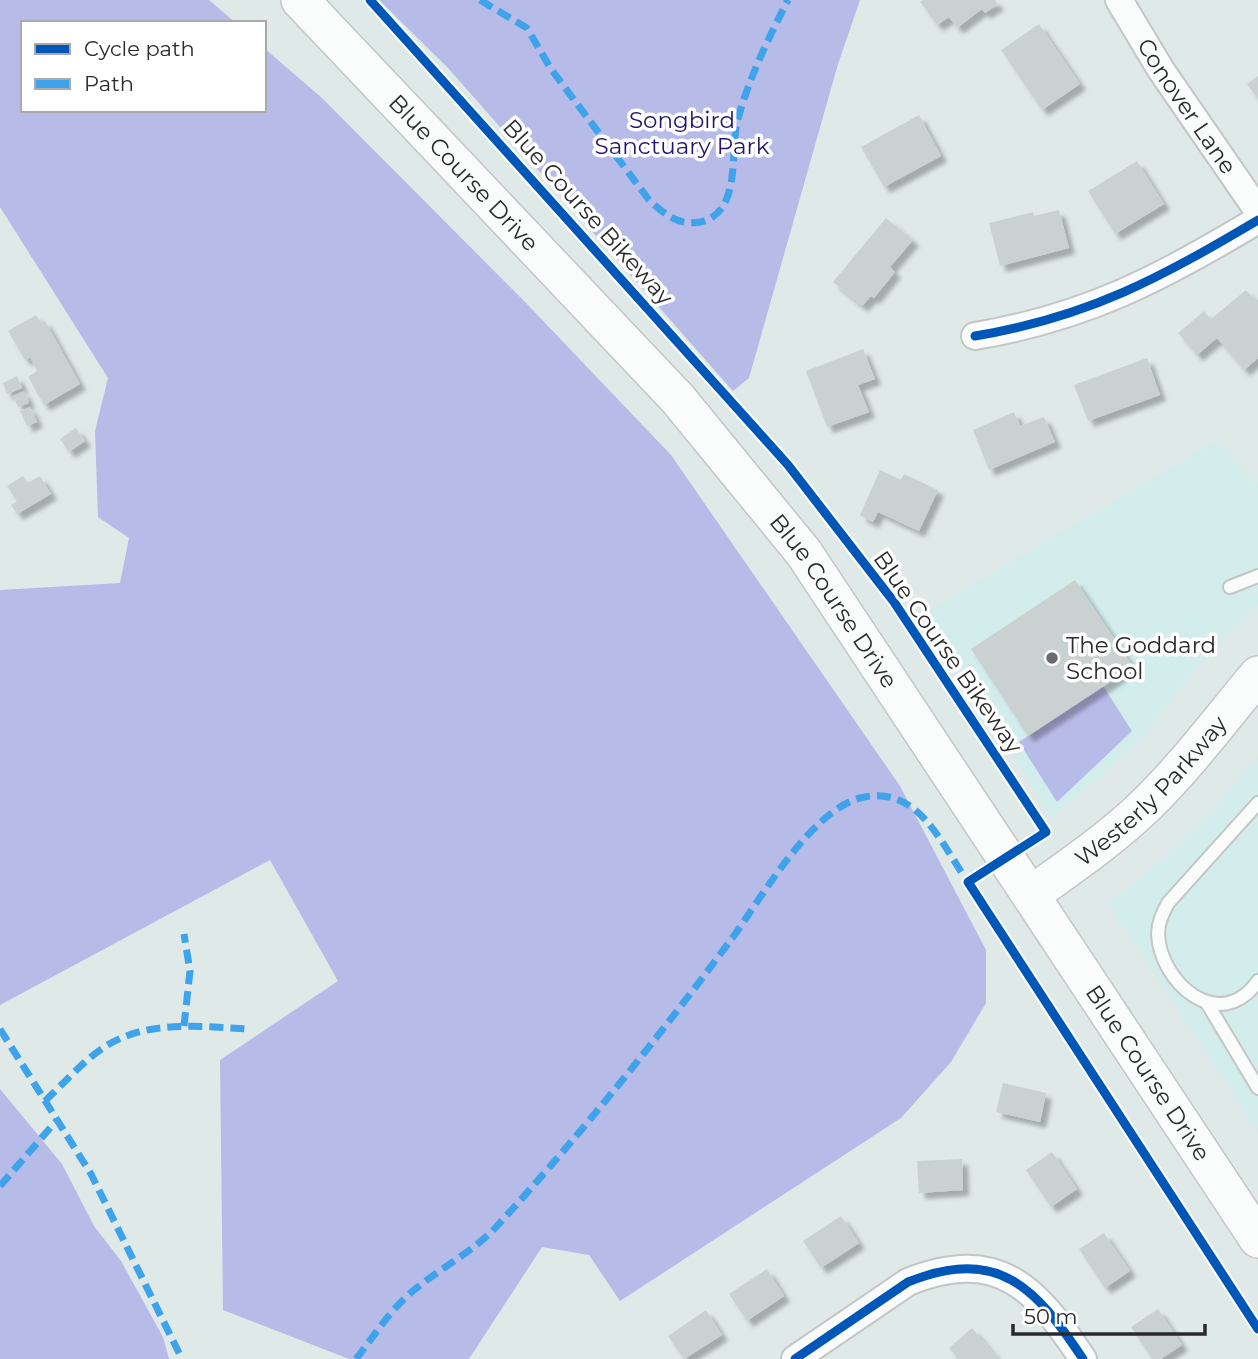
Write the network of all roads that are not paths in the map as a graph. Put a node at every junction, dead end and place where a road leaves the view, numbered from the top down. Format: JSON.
{"nodes":[{"id":1,"x":294,"y":0,"type":"edge"},
{"id":2,"x":300,"y":0,"type":"edge"},
{"id":3,"x":1119,"y":0,"type":"edge"},
{"id":4,"x":326,"y":28,"type":"junction"},
{"id":5,"x":1258,"y":211,"type":"edge"},
{"id":6,"x":1258,"y":220,"type":"edge"},
{"id":7,"x":975,"y":336,"type":"dead end"},
{"id":8,"x":1258,"y":576,"type":"edge"},
{"id":9,"x":1230,"y":587,"type":"dead end"},
{"id":10,"x":1258,"y":675,"type":"edge"},
{"id":11,"x":1258,"y":803,"type":"edge"},
{"id":12,"x":1032,"y":894,"type":"junction"},
{"id":13,"x":1258,"y":981,"type":"edge"},
{"id":14,"x":1207,"y":1003,"type":"junction"},
{"id":15,"x":1258,"y":1088,"type":"edge"},
{"id":16,"x":1258,"y":1239,"type":"edge"},
{"id":17,"x":795,"y":1359,"type":"edge"},
{"id":18,"x":1083,"y":1359,"type":"edge"}],
"edges":[{"from":1,"to":4,"type":"main road","name":"Blue Course Drive"},
{"from":2,"to":4,"type":"main road","name":"Blue Course Drive"},
{"from":3,"to":5,"type":"street","name":"Conover Lane"},
{"from":4,"to":12,"type":"main road","name":"Blue Course Drive"},
{"from":6,"to":7,"type":"street"},
{"from":8,"to":9,"type":"lane"},
{"from":10,"to":12,"type":"main road","name":"Westerly Parkway"},
{"from":11,"to":14,"type":"lane"},
{"from":12,"to":16,"type":"main road","name":"Blue Course Drive"},
{"from":13,"to":14,"type":"lane"},
{"from":14,"to":15,"type":"lane"},
{"from":17,"to":18,"type":"street"}]}
